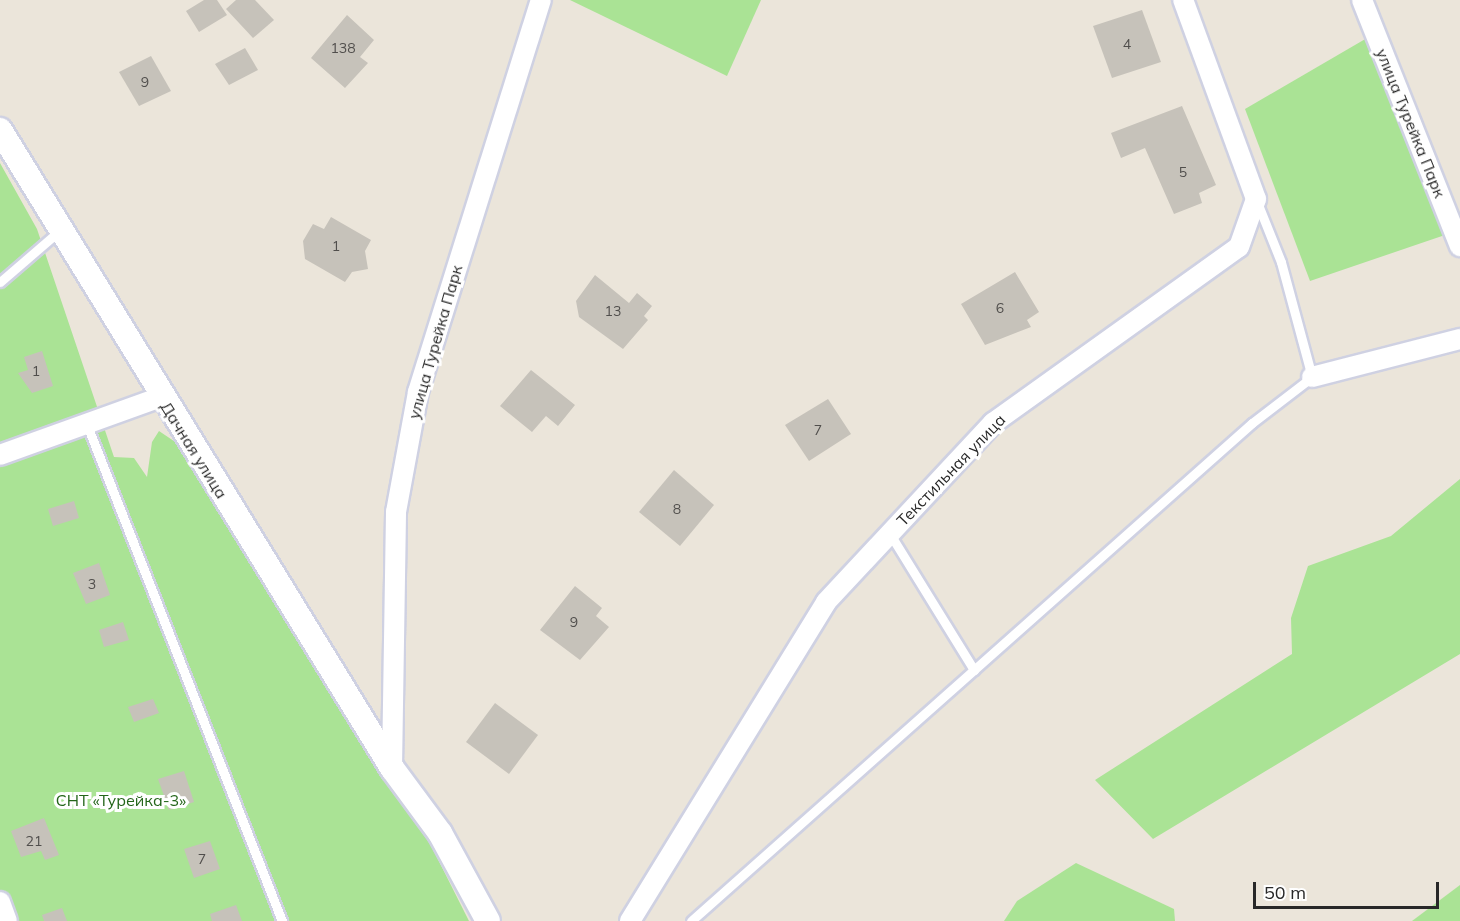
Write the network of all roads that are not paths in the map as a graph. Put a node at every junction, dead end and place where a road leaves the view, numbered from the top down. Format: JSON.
{"nodes":[{"id":1,"x":541,"y":0,"type":"edge"},
{"id":2,"x":1183,"y":0,"type":"edge"},
{"id":3,"x":1362,"y":0,"type":"edge"},
{"id":4,"x":0,"y":129,"type":"edge"},
{"id":5,"x":1256,"y":199,"type":"junction"},
{"id":6,"x":53,"y":221,"type":"junction"},
{"id":7,"x":1460,"y":246,"type":"edge"},
{"id":8,"x":0,"y":282,"type":"edge"},
{"id":9,"x":1460,"y":339,"type":"edge"},
{"id":10,"x":1312,"y":377,"type":"junction"},
{"id":11,"x":161,"y":398,"type":"junction"},
{"id":12,"x":87,"y":425,"type":"junction"},
{"id":13,"x":0,"y":455,"type":"edge"},
{"id":14,"x":890,"y":534,"type":"junction"},
{"id":15,"x":974,"y":669,"type":"junction"},
{"id":16,"x":392,"y":768,"type":"junction"},
{"id":17,"x":0,"y":902,"type":"edge"},
{"id":18,"x":7,"y":921,"type":"edge"},
{"id":19,"x":282,"y":921,"type":"edge"},
{"id":20,"x":488,"y":921,"type":"edge"},
{"id":21,"x":630,"y":921,"type":"edge"},
{"id":22,"x":692,"y":921,"type":"edge"}],
"edges":[{"from":1,"to":16,"type":"street","name":"улица Турейка Парк"},
{"from":2,"to":5,"type":"street"},
{"from":3,"to":7,"type":"street","name":"улица Турейка Парк"},
{"from":4,"to":6,"type":"street","name":"Дачная улица"},
{"from":5,"to":10,"type":"lane"},
{"from":5,"to":14,"type":"street","name":"Текстильная улица"},
{"from":6,"to":8,"type":"lane"},
{"from":6,"to":11,"type":"street","name":"Дачная улица"},
{"from":9,"to":10,"type":"street"},
{"from":10,"to":15,"type":"lane"},
{"from":11,"to":12,"type":"street"},
{"from":11,"to":16,"type":"street","name":"Дачная улица"},
{"from":12,"to":13,"type":"street"},
{"from":12,"to":19,"type":"lane"},
{"from":14,"to":15,"type":"lane"},
{"from":14,"to":21,"type":"street","name":"Текстильная улица"},
{"from":15,"to":22,"type":"lane"},
{"from":16,"to":20,"type":"street","name":"Дачная улица"},
{"from":17,"to":18,"type":"street"}]}
